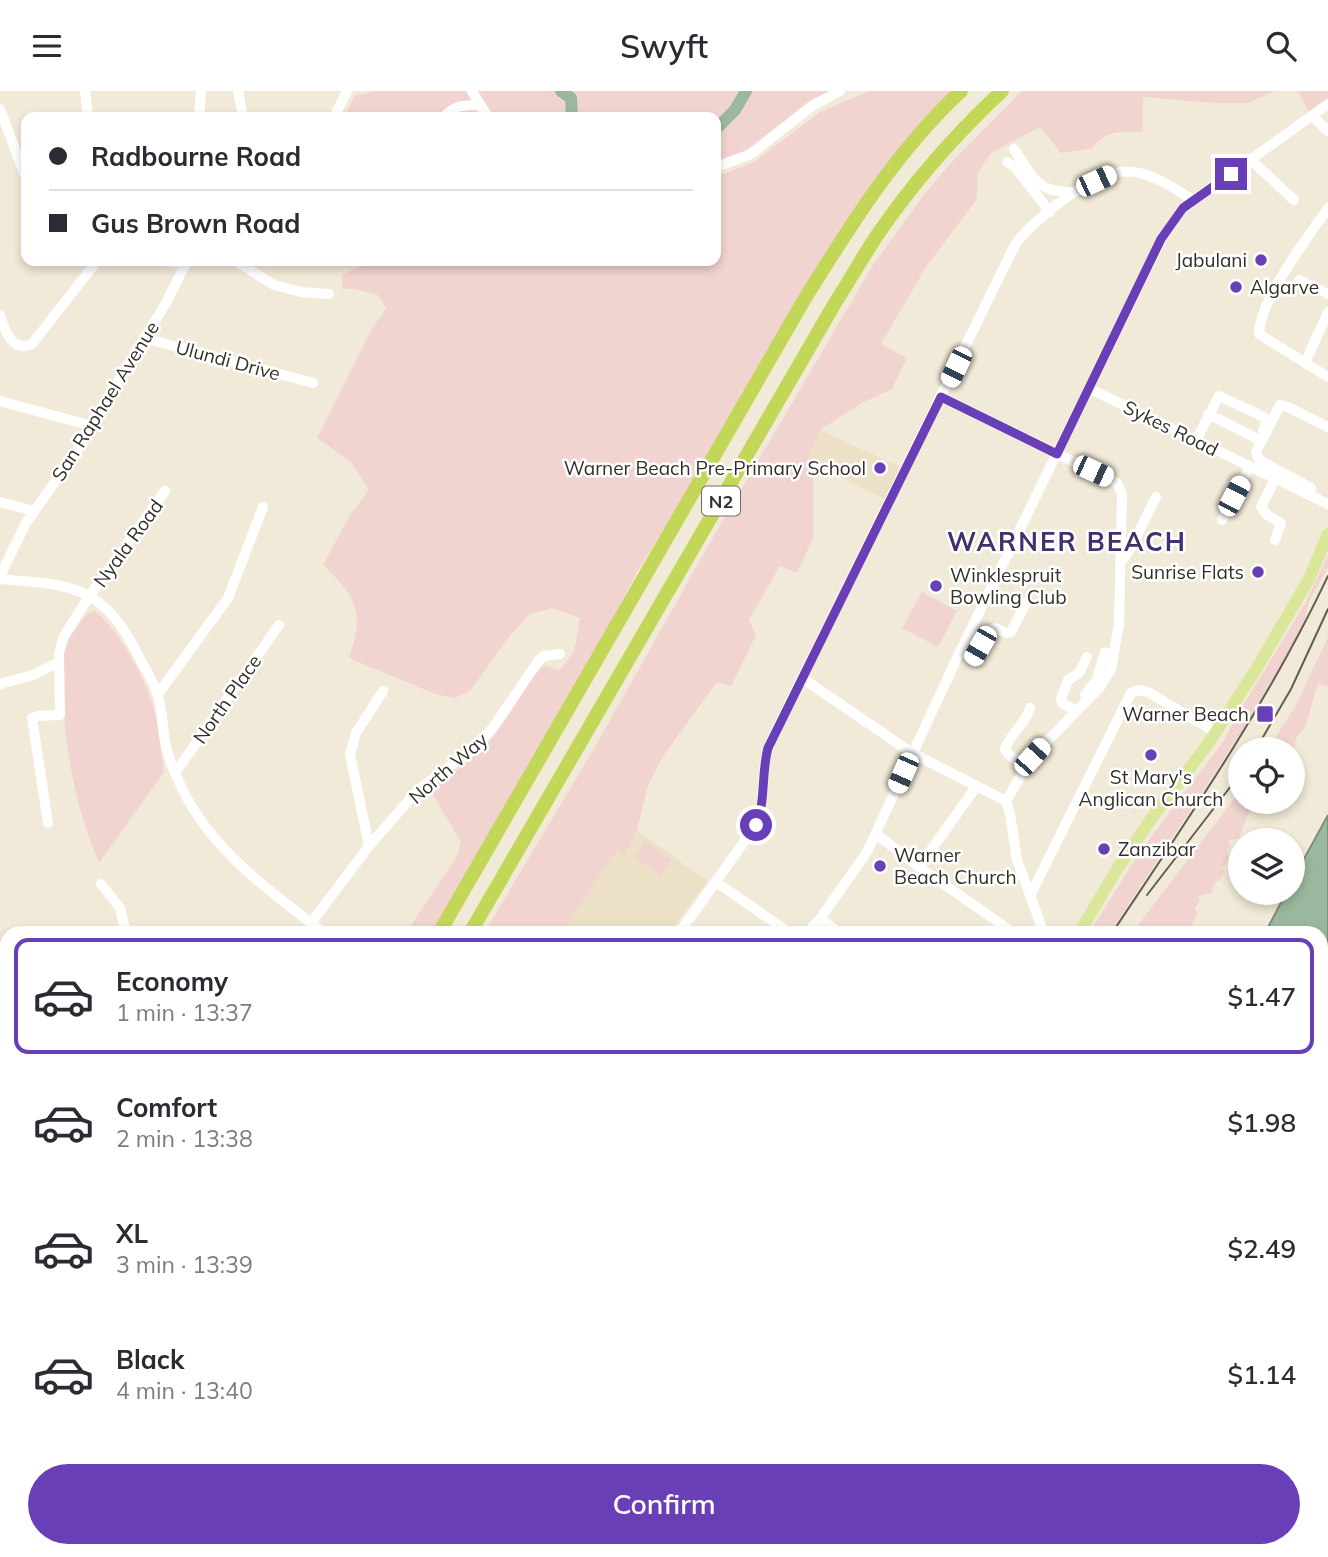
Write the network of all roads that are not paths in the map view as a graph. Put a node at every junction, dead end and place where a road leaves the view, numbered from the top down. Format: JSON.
{"nodes":[{"id":1,"x":85,"y":91,"type":"edge"},
{"id":2,"x":201,"y":91,"type":"edge"},
{"id":3,"x":238,"y":91,"type":"edge"},
{"id":4,"x":347,"y":91,"type":"edge"},
{"id":5,"x":472,"y":91,"type":"edge"},
{"id":6,"x":839,"y":91,"type":"edge"},
{"id":7,"x":961,"y":91,"type":"edge"},
{"id":8,"x":1002,"y":91,"type":"edge"},
{"id":9,"x":1328,"y":104,"type":"edge"},
{"id":10,"x":480,"y":105,"type":"junction"},
{"id":11,"x":0,"y":109,"type":"edge"},
{"id":12,"x":87,"y":112,"type":"edge"},
{"id":13,"x":199,"y":112,"type":"edge"},
{"id":14,"x":242,"y":112,"type":"edge"},
{"id":15,"x":336,"y":112,"type":"edge"},
{"id":16,"x":448,"y":112,"type":"edge"},
{"id":17,"x":485,"y":112,"type":"edge"},
{"id":18,"x":1312,"y":116,"type":"junction"},
{"id":19,"x":1328,"y":131,"type":"edge"},
{"id":20,"x":1014,"y":149,"type":"dead end"},
{"id":21,"x":21,"y":151,"type":"edge"},
{"id":22,"x":1251,"y":160,"type":"junction"},
{"id":23,"x":1007,"y":162,"type":"dead end"},
{"id":24,"x":721,"y":165,"type":"edge"},
{"id":25,"x":1074,"y":192,"type":"junction"},
{"id":26,"x":1193,"y":199,"type":"junction"},
{"id":27,"x":1294,"y":201,"type":"dead end"},
{"id":28,"x":1328,"y":208,"type":"edge"},
{"id":29,"x":1050,"y":212,"type":"junction"},
{"id":30,"x":93,"y":266,"type":"edge"},
{"id":31,"x":184,"y":266,"type":"edge"},
{"id":32,"x":244,"y":266,"type":"edge"},
{"id":33,"x":1299,"y":280,"type":"dead end"},
{"id":34,"x":329,"y":294,"type":"dead end"},
{"id":35,"x":1328,"y":295,"type":"edge"},
{"id":36,"x":1328,"y":313,"type":"edge"},
{"id":37,"x":0,"y":315,"type":"edge"},
{"id":38,"x":144,"y":338,"type":"junction"},
{"id":39,"x":1305,"y":363,"type":"junction"},
{"id":40,"x":1328,"y":377,"type":"edge"},
{"id":41,"x":313,"y":383,"type":"dead end"},
{"id":42,"x":1090,"y":389,"type":"junction"},
{"id":43,"x":941,"y":397,"type":"junction"},
{"id":44,"x":0,"y":401,"type":"edge"},
{"id":45,"x":1208,"y":414,"type":"junction"},
{"id":46,"x":92,"y":426,"type":"junction"},
{"id":47,"x":1328,"y":427,"type":"edge"},
{"id":48,"x":1192,"y":438,"type":"junction"},
{"id":49,"x":1258,"y":439,"type":"junction"},
{"id":50,"x":1057,"y":454,"type":"junction"},
{"id":51,"x":1247,"y":465,"type":"junction"},
{"id":52,"x":1272,"y":474,"type":"junction"},
{"id":53,"x":1311,"y":488,"type":"dead end"},
{"id":54,"x":165,"y":491,"type":"dead end"},
{"id":55,"x":1156,"y":497,"type":"dead end"},
{"id":56,"x":0,"y":502,"type":"edge"},
{"id":57,"x":1328,"y":504,"type":"edge"},
{"id":58,"x":263,"y":507,"type":"dead end"},
{"id":59,"x":34,"y":512,"type":"junction"},
{"id":60,"x":1222,"y":520,"type":"dead end"},
{"id":61,"x":1328,"y":534,"type":"edge"},
{"id":62,"x":1275,"y":540,"type":"dead end"},
{"id":63,"x":1121,"y":562,"type":"junction"},
{"id":64,"x":0,"y":578,"type":"edge"},
{"id":65,"x":90,"y":595,"type":"junction"},
{"id":66,"x":1026,"y":603,"type":"dead end"},
{"id":67,"x":279,"y":625,"type":"dead end"},
{"id":68,"x":960,"y":651,"type":"junction"},
{"id":69,"x":1105,"y":652,"type":"dead end"},
{"id":70,"x":560,"y":654,"type":"dead end"},
{"id":71,"x":1087,"y":657,"type":"dead end"},
{"id":72,"x":59,"y":662,"type":"junction"},
{"id":73,"x":802,"y":678,"type":"junction"},
{"id":74,"x":0,"y":684,"type":"edge"},
{"id":75,"x":383,"y":691,"type":"dead end"},
{"id":76,"x":158,"y":694,"type":"junction"},
{"id":77,"x":1030,"y":708,"type":"dead end"},
{"id":78,"x":1075,"y":709,"type":"junction"},
{"id":79,"x":1215,"y":732,"type":"junction"},
{"id":80,"x":912,"y":753,"type":"junction"},
{"id":81,"x":1025,"y":766,"type":"junction"},
{"id":82,"x":175,"y":773,"type":"junction"},
{"id":83,"x":976,"y":787,"type":"junction"},
{"id":84,"x":1006,"y":801,"type":"junction"},
{"id":85,"x":47,"y":823,"type":"dead end"},
{"id":86,"x":876,"y":834,"type":"junction"},
{"id":87,"x":369,"y":846,"type":"junction"},
{"id":88,"x":919,"y":867,"type":"junction"},
{"id":89,"x":716,"y":882,"type":"junction"},
{"id":90,"x":101,"y":884,"type":"dead end"},
{"id":91,"x":1030,"y":897,"type":"junction"},
{"id":92,"x":820,"y":919,"type":"junction"},
{"id":93,"x":311,"y":923,"type":"junction"},
{"id":94,"x":124,"y":926,"type":"edge"},
{"id":95,"x":315,"y":926,"type":"edge"},
{"id":96,"x":443,"y":926,"type":"edge"},
{"id":97,"x":474,"y":926,"type":"edge"},
{"id":98,"x":684,"y":926,"type":"edge"},
{"id":99,"x":780,"y":926,"type":"edge"},
{"id":100,"x":814,"y":926,"type":"edge"},
{"id":101,"x":830,"y":926,"type":"edge"},
{"id":102,"x":1004,"y":926,"type":"edge"},
{"id":103,"x":1041,"y":926,"type":"edge"},
{"id":104,"x":1083,"y":926,"type":"edge"}],
"edges":[{"from":1,"to":12,"type":"street"},
{"from":2,"to":13,"type":"street"},
{"from":3,"to":14,"type":"street"},
{"from":4,"to":15,"type":"street"},
{"from":5,"to":10,"type":"street"},
{"from":6,"to":24,"type":"street"},
{"from":7,"to":96,"type":"highway","number":"N2"},
{"from":8,"to":97,"type":"highway","number":"N2"},
{"from":9,"to":18,"type":"street"},
{"from":10,"to":16,"type":"street"},
{"from":10,"to":17,"type":"street"},
{"from":11,"to":21,"type":"street"},
{"from":18,"to":19,"type":"street"},
{"from":18,"to":22,"type":"street"},
{"from":20,"to":25,"type":"street"},
{"from":22,"to":26,"type":"street"},
{"from":22,"to":27,"type":"street"},
{"from":23,"to":29,"type":"street"},
{"from":25,"to":26,"type":"street"},
{"from":25,"to":29,"type":"street"},
{"from":26,"to":42,"type":"street"},
{"from":28,"to":39,"type":"street"},
{"from":29,"to":43,"type":"street"},
{"from":30,"to":37,"type":"street"},
{"from":31,"to":38,"type":"street","name":"San Raphael Avenue"},
{"from":32,"to":34,"type":"street"},
{"from":33,"to":35,"type":"street"},
{"from":36,"to":39,"type":"street"},
{"from":38,"to":41,"type":"street","name":"Ulundi Drive"},
{"from":38,"to":46,"type":"street","name":"San Raphael Avenue"},
{"from":39,"to":40,"type":"street"},
{"from":42,"to":48,"type":"street","name":"Sykes Road"},
{"from":42,"to":50,"type":"street"},
{"from":43,"to":50,"type":"street"},
{"from":43,"to":73,"type":"street"},
{"from":44,"to":46,"type":"street"},
{"from":45,"to":48,"type":"street"},
{"from":45,"to":49,"type":"street"},
{"from":45,"to":49,"type":"street"},
{"from":46,"to":59,"type":"street","name":"San Raphael Avenue"},
{"from":47,"to":52,"type":"street"},
{"from":48,"to":51,"type":"street","name":"Sykes Road"},
{"from":49,"to":51,"type":"street"},
{"from":50,"to":63,"type":"street"},
{"from":50,"to":68,"type":"street"},
{"from":51,"to":52,"type":"street","name":"Sykes Road"},
{"from":51,"to":60,"type":"street"},
{"from":52,"to":53,"type":"street"},
{"from":52,"to":57,"type":"street","name":"Sykes Road"},
{"from":52,"to":62,"type":"street"},
{"from":54,"to":65,"type":"street","name":"Nyala Road"},
{"from":55,"to":63,"type":"street"},
{"from":56,"to":59,"type":"street"},
{"from":58,"to":76,"type":"street"},
{"from":59,"to":64,"type":"street","name":"San Raphael Avenue"},
{"from":61,"to":79,"type":"main road"},
{"from":63,"to":78,"type":"street"},
{"from":64,"to":65,"type":"street"},
{"from":65,"to":72,"type":"street","name":"Nyala Road"},
{"from":65,"to":76,"type":"street"},
{"from":66,"to":68,"type":"street"},
{"from":67,"to":82,"type":"street","name":"North Place"},
{"from":68,"to":80,"type":"street"},
{"from":69,"to":78,"type":"street"},
{"from":70,"to":87,"type":"street","name":"North Way"},
{"from":71,"to":78,"type":"street"},
{"from":72,"to":74,"type":"street"},
{"from":72,"to":85,"type":"street","name":"Nyala Road"},
{"from":73,"to":80,"type":"street"},
{"from":73,"to":89,"type":"street"},
{"from":75,"to":87,"type":"street"},
{"from":76,"to":82,"type":"street"},
{"from":77,"to":81,"type":"street"},
{"from":78,"to":81,"type":"street"},
{"from":79,"to":91,"type":"street"},
{"from":79,"to":104,"type":"main road"},
{"from":80,"to":83,"type":"street"},
{"from":80,"to":86,"type":"street"},
{"from":81,"to":84,"type":"street"},
{"from":82,"to":93,"type":"street"},
{"from":83,"to":84,"type":"street"},
{"from":83,"to":88,"type":"street"},
{"from":84,"to":91,"type":"street"},
{"from":86,"to":88,"type":"street"},
{"from":86,"to":92,"type":"street"},
{"from":87,"to":93,"type":"street","name":"North Way"},
{"from":88,"to":102,"type":"street"},
{"from":89,"to":98,"type":"street"},
{"from":89,"to":99,"type":"street"},
{"from":90,"to":94,"type":"street"},
{"from":91,"to":103,"type":"street"},
{"from":92,"to":100,"type":"street"},
{"from":92,"to":101,"type":"street"},
{"from":93,"to":95,"type":"street"}]}
